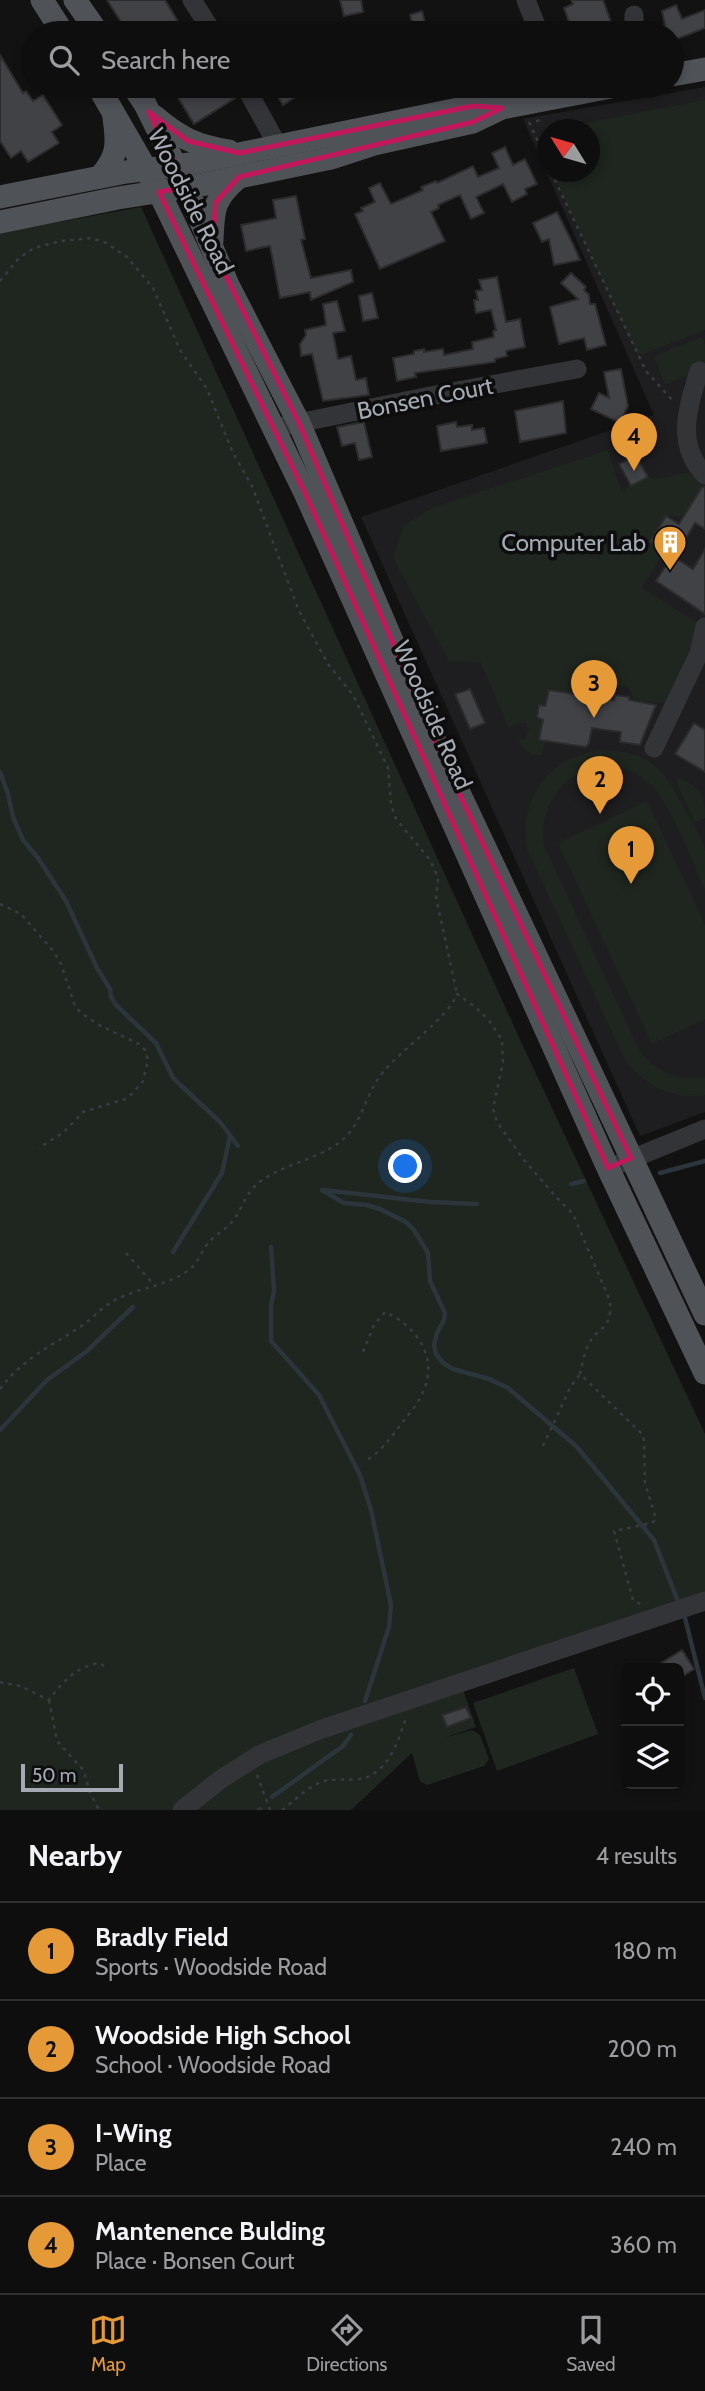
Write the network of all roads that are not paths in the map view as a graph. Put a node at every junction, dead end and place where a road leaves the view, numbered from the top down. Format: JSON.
{"nodes":[{"id":1,"x":42,"y":0,"type":"edge"},
{"id":2,"x":75,"y":0,"type":"edge"},
{"id":3,"x":192,"y":0,"type":"edge"},
{"id":4,"x":526,"y":0,"type":"edge"},
{"id":5,"x":55,"y":21,"type":"edge"},
{"id":6,"x":90,"y":21,"type":"edge"},
{"id":7,"x":205,"y":21,"type":"edge"},
{"id":8,"x":534,"y":21,"type":"edge"},
{"id":9,"x":705,"y":69,"type":"edge"},
{"id":10,"x":684,"y":73,"type":"edge"},
{"id":11,"x":106,"y":98,"type":"edge"},
{"id":12,"x":140,"y":98,"type":"edge"},
{"id":13,"x":252,"y":98,"type":"edge"},
{"id":14,"x":537,"y":98,"type":"edge"},
{"id":15,"x":112,"y":108,"type":"junction"},
{"id":16,"x":502,"y":108,"type":"junction"},
{"id":17,"x":149,"y":112,"type":"junction"},
{"id":18,"x":278,"y":146,"type":"junction"},
{"id":19,"x":240,"y":153,"type":"junction"},
{"id":20,"x":175,"y":165,"type":"junction"},
{"id":21,"x":147,"y":169,"type":"junction"},
{"id":22,"x":100,"y":177,"type":"junction"},
{"id":23,"x":239,"y":177,"type":"junction"},
{"id":24,"x":186,"y":187,"type":"junction"},
{"id":25,"x":159,"y":192,"type":"junction"},
{"id":26,"x":0,"y":197,"type":"edge"},
{"id":27,"x":0,"y":222,"type":"edge"},
{"id":28,"x":212,"y":248,"type":"junction"},
{"id":29,"x":577,"y":369,"type":"dead end"},
{"id":30,"x":699,"y":372,"type":"dead end"},
{"id":31,"x":299,"y":423,"type":"junction"},
{"id":32,"x":274,"y":428,"type":"junction"},
{"id":33,"x":705,"y":475,"type":"edge"},
{"id":34,"x":705,"y":628,"type":"edge"},
{"id":35,"x":702,"y":654,"type":"edge"},
{"id":36,"x":654,"y":748,"type":"dead end"},
{"id":37,"x":705,"y":1129,"type":"edge"},
{"id":38,"x":631,"y":1158,"type":"junction"},
{"id":39,"x":608,"y":1168,"type":"junction"},
{"id":40,"x":705,"y":1314,"type":"edge"},
{"id":41,"x":705,"y":1373,"type":"edge"},
{"id":42,"x":705,"y":1601,"type":"edge"},
{"id":43,"x":182,"y":1810,"type":"edge"}],
"edges":[{"from":1,"to":5,"type":"main road"},
{"from":2,"to":6,"type":"main road"},
{"from":3,"to":7,"type":"street"},
{"from":4,"to":8,"type":"street"},
{"from":9,"to":10,"type":"main road"},
{"from":11,"to":15,"type":"main road","name":"Woodside Road"},
{"from":12,"to":17,"type":"main road","name":"Woodside Road"},
{"from":13,"to":18,"type":"street"},
{"from":14,"to":16,"type":"main road"},
{"from":15,"to":21,"type":"main road","name":"Woodside Road"},
{"from":15,"to":22,"type":"main road"},
{"from":16,"to":18,"type":"main road"},
{"from":16,"to":23,"type":"main road"},
{"from":17,"to":19,"type":"main road"},
{"from":17,"to":20,"type":"main road","name":"Woodside Road"},
{"from":18,"to":19,"type":"main road"},
{"from":19,"to":20,"type":"main road"},
{"from":20,"to":21,"type":"main road"},
{"from":20,"to":24,"type":"main road","name":"Woodside Road"},
{"from":21,"to":22,"type":"main road"},
{"from":21,"to":25,"type":"main road","name":"Woodside Road"},
{"from":22,"to":26,"type":"main road"},
{"from":23,"to":24,"type":"main road"},
{"from":23,"to":28,"type":"main road"},
{"from":24,"to":25,"type":"main road"},
{"from":24,"to":28,"type":"main road","name":"Woodside Road"},
{"from":25,"to":27,"type":"main road"},
{"from":25,"to":32,"type":"main road","name":"Woodside Road"},
{"from":28,"to":31,"type":"main road","name":"Woodside Road"},
{"from":29,"to":31,"type":"street","name":"Bonsen Court"},
{"from":30,"to":33,"type":"street"},
{"from":31,"to":32,"type":"street","name":"Bonsen Court"},
{"from":31,"to":38,"type":"main road","name":"Woodside Road"},
{"from":32,"to":39,"type":"main road","name":"Woodside Road"},
{"from":34,"to":35,"type":"street"},
{"from":35,"to":36,"type":"street"},
{"from":37,"to":38,"type":"street"},
{"from":38,"to":39,"type":"street"},
{"from":38,"to":40,"type":"main road","name":"Woodside Road"},
{"from":39,"to":41,"type":"main road","name":"Woodside Road"},
{"from":42,"to":43,"type":"street"}]}
